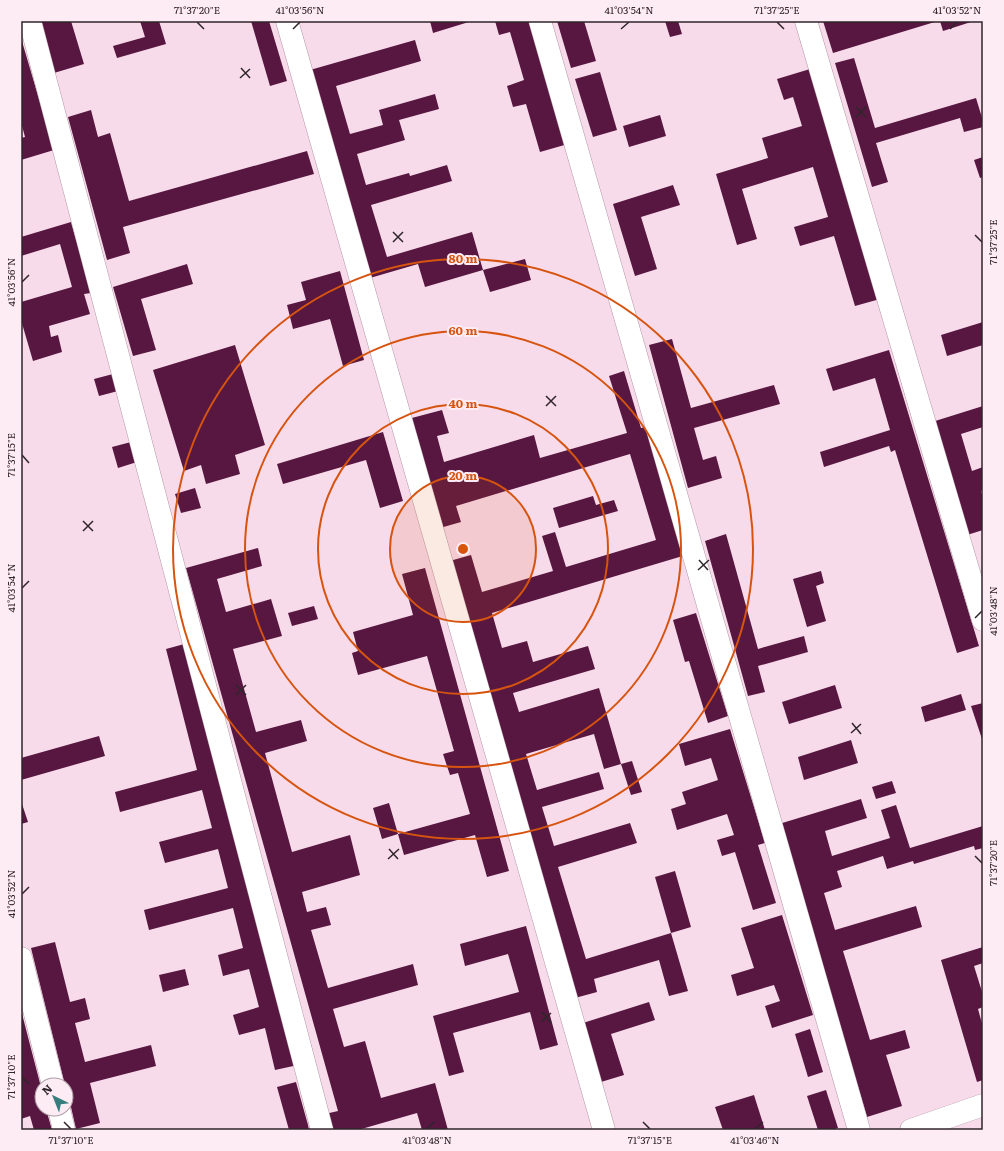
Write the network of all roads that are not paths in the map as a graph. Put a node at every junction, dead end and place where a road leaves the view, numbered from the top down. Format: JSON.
{"nodes":[{"id":1,"x":30,"y":21,"type":"edge"},
{"id":2,"x":287,"y":21,"type":"edge"},
{"id":3,"x":540,"y":21,"type":"edge"},
{"id":4,"x":806,"y":21,"type":"edge"},
{"id":5,"x":983,"y":620,"type":"edge"},
{"id":6,"x":21,"y":958,"type":"edge"},
{"id":7,"x":51,"y":1077,"type":"edge"},
{"id":8,"x":983,"y":1105,"type":"edge"},
{"id":9,"x":61,"y":1117,"type":"edge"},
{"id":10,"x":64,"y":1130,"type":"edge"},
{"id":11,"x":322,"y":1130,"type":"edge"},
{"id":12,"x":604,"y":1130,"type":"edge"},
{"id":13,"x":859,"y":1130,"type":"edge"},
{"id":14,"x":911,"y":1130,"type":"edge"}],
"edges":[{"from":1,"to":11,"type":"street"},
{"from":2,"to":12,"type":"street"},
{"from":3,"to":13,"type":"street"},
{"from":4,"to":5,"type":"street"},
{"from":6,"to":7,"type":"street"},
{"from":8,"to":14,"type":"street"},
{"from":9,"to":10,"type":"street"}]}
